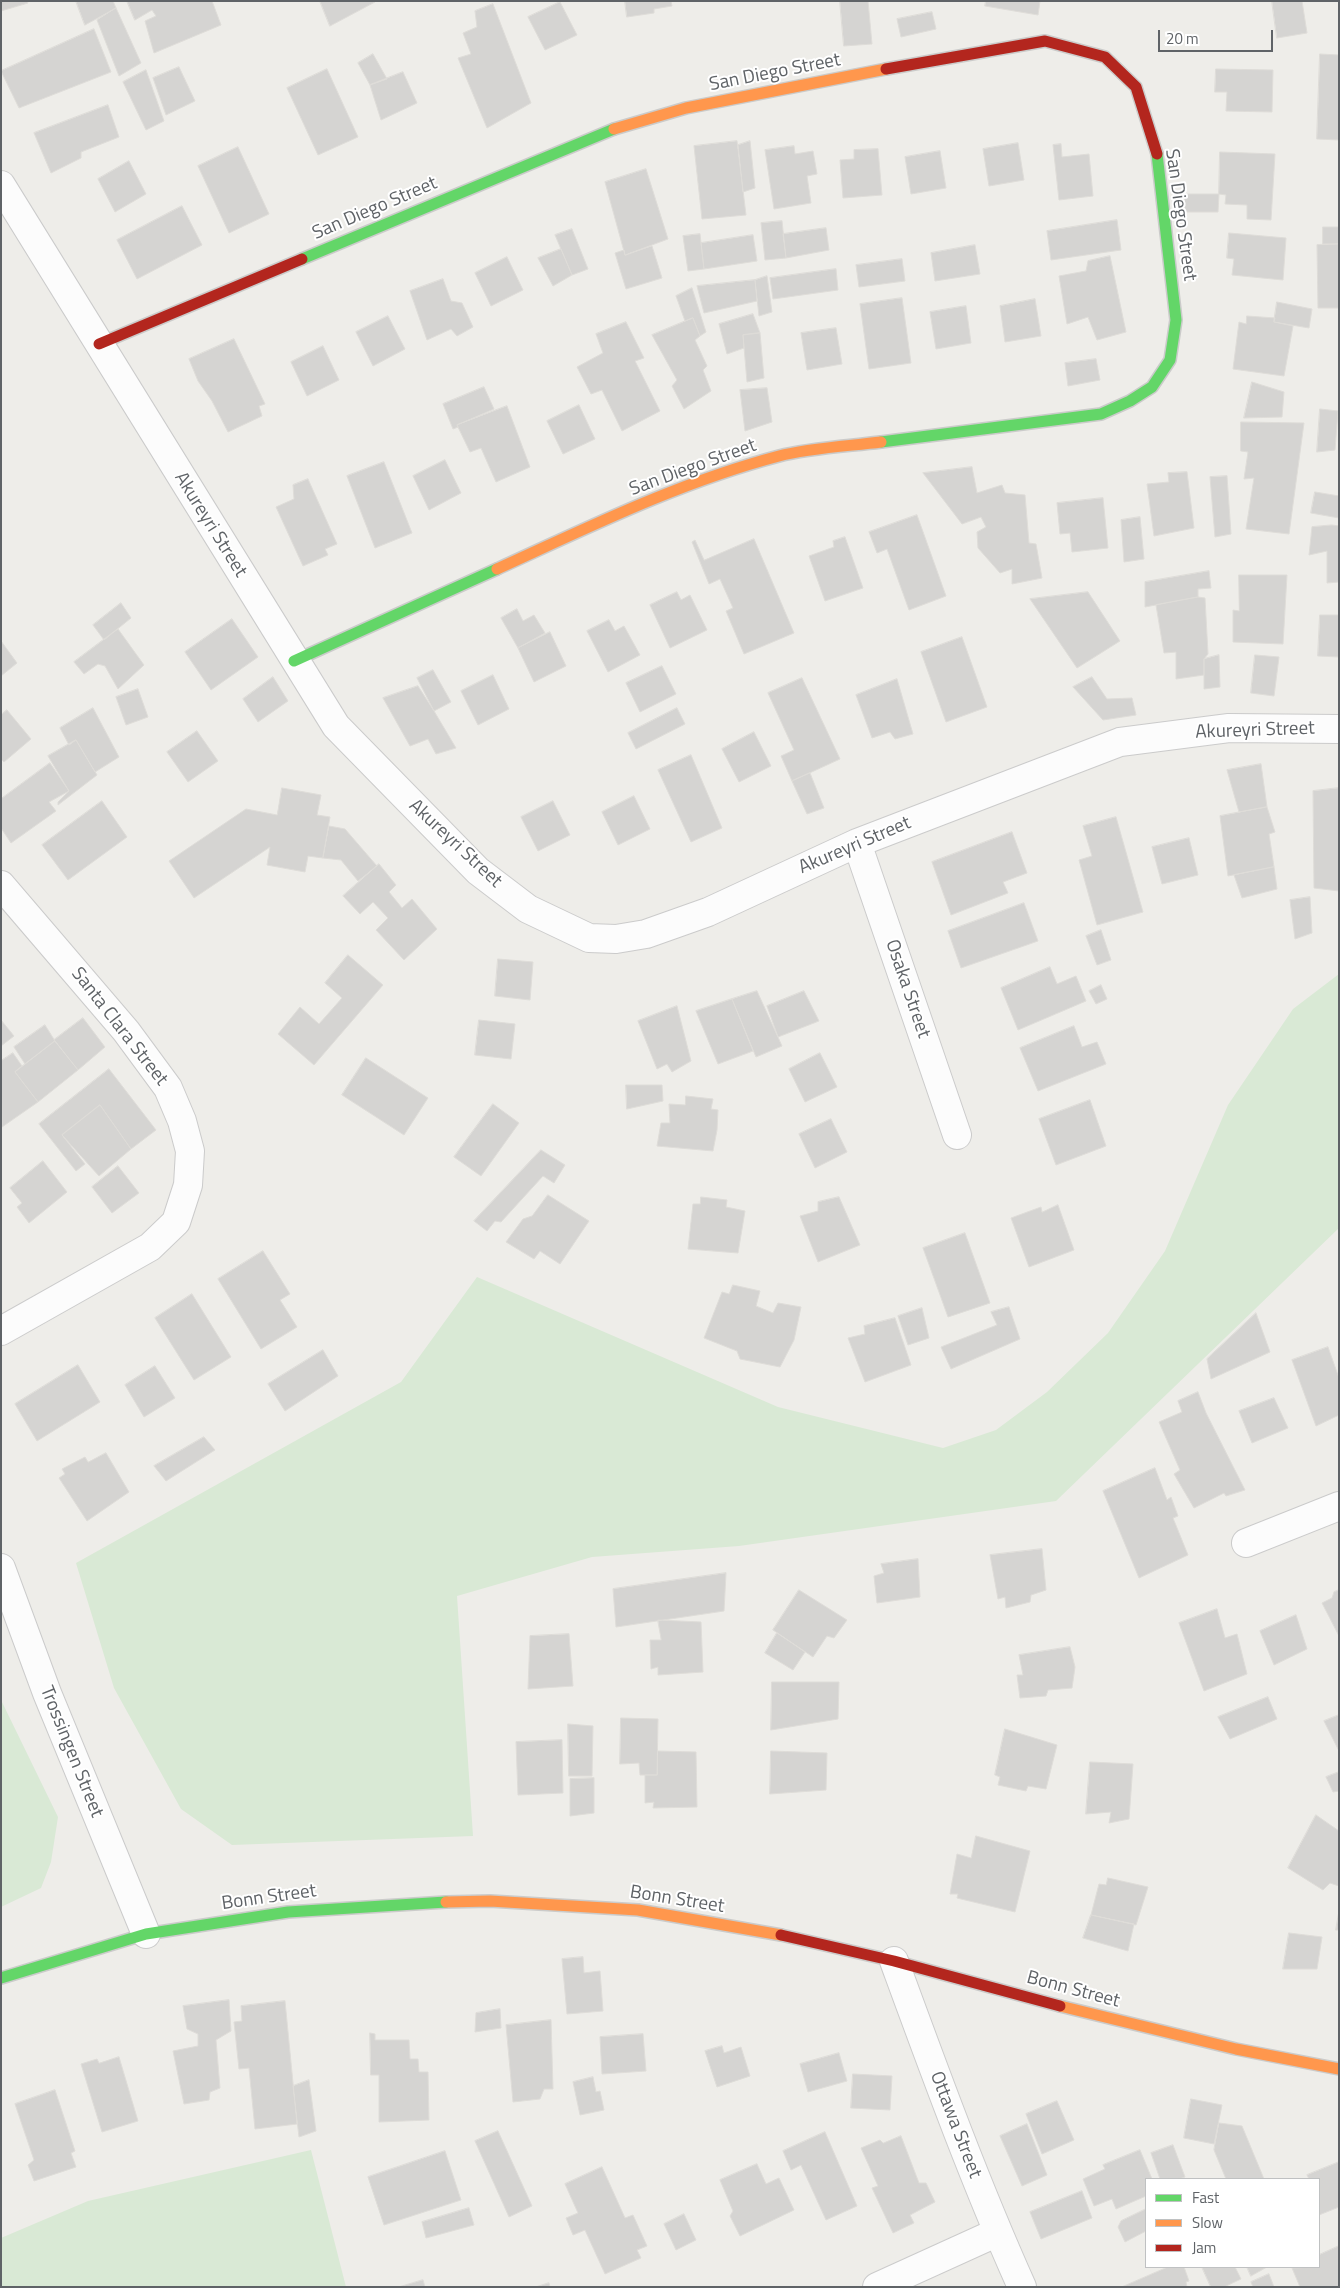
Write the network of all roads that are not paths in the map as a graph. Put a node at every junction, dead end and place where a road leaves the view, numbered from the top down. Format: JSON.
{"nodes":[{"id":1,"x":1,"y":185,"type":"edge"},
{"id":2,"x":99,"y":344,"type":"junction"},
{"id":3,"x":294,"y":661,"type":"junction"},
{"id":4,"x":1339,"y":729,"type":"edge"},
{"id":5,"x":857,"y":843,"type":"junction"},
{"id":6,"x":1,"y":885,"type":"edge"},
{"id":7,"x":957,"y":1135,"type":"dead end"},
{"id":8,"x":1,"y":1331,"type":"edge"},
{"id":9,"x":1339,"y":1506,"type":"edge"},
{"id":10,"x":1246,"y":1543,"type":"dead end"},
{"id":11,"x":1,"y":1568,"type":"edge"},
{"id":12,"x":146,"y":1934,"type":"junction"},
{"id":13,"x":894,"y":1960,"type":"junction"},
{"id":14,"x":1,"y":1978,"type":"edge"},
{"id":15,"x":1339,"y":2069,"type":"edge"},
{"id":16,"x":998,"y":2232,"type":"junction"},
{"id":17,"x":877,"y":2287,"type":"edge"},
{"id":18,"x":1022,"y":2287,"type":"edge"}],
"edges":[{"from":1,"to":2,"type":"street","name":"Akureyri Street"},
{"from":2,"to":3,"type":"street","name":"Akureyri Street"},
{"from":2,"to":3,"type":"street","name":"San Diego Street"},
{"from":3,"to":5,"type":"street","name":"Akureyri Street"},
{"from":4,"to":5,"type":"street","name":"Akureyri Street"},
{"from":5,"to":7,"type":"street","name":"Osaka Street"},
{"from":6,"to":8,"type":"street","name":"Santa Clara Street"},
{"from":9,"to":10,"type":"street"},
{"from":11,"to":12,"type":"street","name":"Trossingen Street"},
{"from":12,"to":13,"type":"street","name":"Bonn Street"},
{"from":12,"to":14,"type":"street","name":"Bonn Street"},
{"from":13,"to":15,"type":"street","name":"Bonn Street"},
{"from":13,"to":16,"type":"street","name":"Ottawa Street"},
{"from":16,"to":17,"type":"street"},
{"from":16,"to":18,"type":"street","name":"Ottawa Street"}]}
